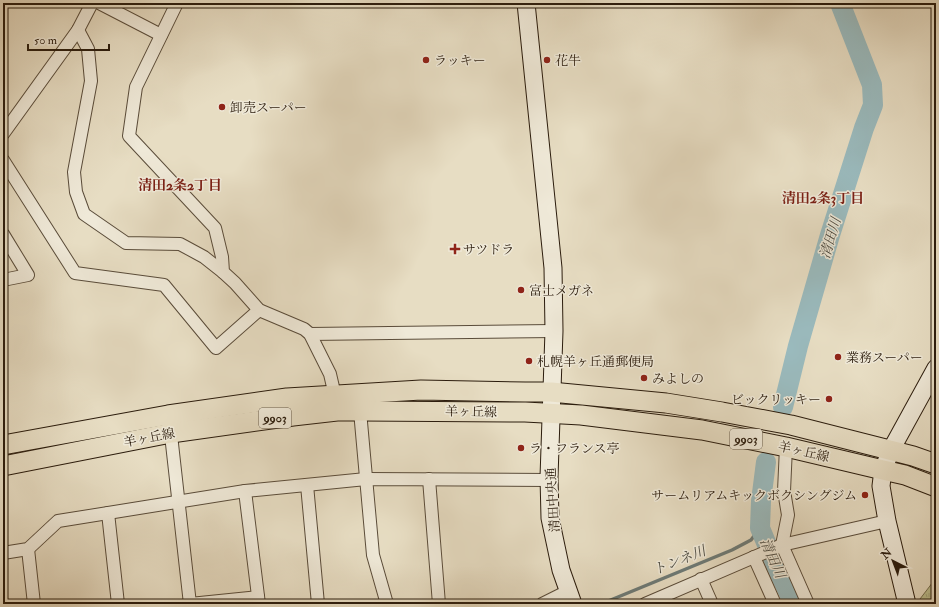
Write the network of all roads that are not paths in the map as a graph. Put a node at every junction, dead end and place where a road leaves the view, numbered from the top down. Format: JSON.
{"nodes":[{"id":1,"x":92,"y":3,"type":"edge"},
{"id":2,"x":99,"y":3,"type":"edge"},
{"id":3,"x":177,"y":3,"type":"edge"},
{"id":4,"x":526,"y":3,"type":"edge"},
{"id":5,"x":78,"y":30,"type":"junction"},
{"id":6,"x":161,"y":35,"type":"junction"},
{"id":7,"x":3,"y":134,"type":"edge"},
{"id":8,"x":3,"y":160,"type":"edge"},
{"id":9,"x":3,"y":234,"type":"edge"},
{"id":10,"x":224,"y":272,"type":"junction"},
{"id":11,"x":3,"y":280,"type":"edge"},
{"id":12,"x":259,"y":310,"type":"junction"},
{"id":13,"x":554,"y":331,"type":"junction"},
{"id":14,"x":310,"y":334,"type":"junction"},
{"id":15,"x":936,"y":368,"type":"edge"},
{"id":16,"x":551,"y":392,"type":"junction"},
{"id":17,"x":336,"y":403,"type":"junction"},
{"id":18,"x":360,"y":411,"type":"junction"},
{"id":19,"x":550,"y":414,"type":"junction"},
{"id":20,"x":170,"y":424,"type":"junction"},
{"id":21,"x":3,"y":445,"type":"edge"},
{"id":22,"x":786,"y":447,"type":"junction"},
{"id":23,"x":891,"y":450,"type":"junction"},
{"id":24,"x":936,"y":464,"type":"edge"},
{"id":25,"x":3,"y":466,"type":"edge"},
{"id":26,"x":883,"y":470,"type":"junction"},
{"id":27,"x":366,"y":479,"type":"junction"},
{"id":28,"x":429,"y":479,"type":"junction"},
{"id":29,"x":549,"y":480,"type":"junction"},
{"id":30,"x":307,"y":485,"type":"junction"},
{"id":31,"x":936,"y":487,"type":"edge"},
{"id":32,"x":245,"y":491,"type":"junction"},
{"id":33,"x":179,"y":502,"type":"junction"},
{"id":34,"x":108,"y":513,"type":"junction"},
{"id":35,"x":887,"y":520,"type":"junction"},
{"id":36,"x":779,"y":546,"type":"junction"},
{"id":37,"x":28,"y":549,"type":"junction"},
{"id":38,"x":3,"y":553,"type":"edge"},
{"id":39,"x":759,"y":555,"type":"junction"},
{"id":40,"x":701,"y":579,"type":"junction"},
{"id":41,"x":258,"y":600,"type":"edge"},
{"id":42,"x":571,"y":600,"type":"edge"},
{"id":43,"x":34,"y":604,"type":"edge"},
{"id":44,"x":118,"y":604,"type":"edge"},
{"id":45,"x":318,"y":604,"type":"edge"},
{"id":46,"x":387,"y":604,"type":"edge"},
{"id":47,"x":439,"y":604,"type":"edge"},
{"id":48,"x":542,"y":604,"type":"edge"},
{"id":49,"x":645,"y":604,"type":"edge"},
{"id":50,"x":712,"y":604,"type":"edge"},
{"id":51,"x":775,"y":604,"type":"edge"},
{"id":52,"x":808,"y":604,"type":"edge"},
{"id":53,"x":907,"y":604,"type":"edge"}],
"edges":[{"from":1,"to":5,"type":"street"},
{"from":2,"to":6,"type":"street"},
{"from":3,"to":6,"type":"street"},
{"from":4,"to":13,"type":"street","name":"清田中央通"},
{"from":5,"to":7,"type":"street"},
{"from":5,"to":10,"type":"street"},
{"from":6,"to":10,"type":"street"},
{"from":8,"to":12,"type":"street"},
{"from":9,"to":11,"type":"street"},
{"from":10,"to":12,"type":"street"},
{"from":12,"to":14,"type":"street"},
{"from":13,"to":14,"type":"street"},
{"from":13,"to":16,"type":"street","name":"清田中央通"},
{"from":14,"to":17,"type":"street"},
{"from":15,"to":23,"type":"street"},
{"from":16,"to":17,"type":"main road","name":"羊ヶ丘線","number":"9903"},
{"from":16,"to":19,"type":"street","name":"清田中央通"},
{"from":16,"to":23,"type":"main road","name":"羊ヶ丘線","number":"9903"},
{"from":17,"to":18,"type":"main road","name":"羊ヶ丘線","number":"9903"},
{"from":17,"to":20,"type":"main road","name":"羊ヶ丘線","number":"9903"},
{"from":18,"to":19,"type":"main road","name":"羊ヶ丘線","number":"9903"},
{"from":18,"to":27,"type":"street"},
{"from":19,"to":22,"type":"main road","name":"羊ヶ丘線","number":"9903"},
{"from":19,"to":29,"type":"street","name":"清田中央通"},
{"from":20,"to":21,"type":"main road","name":"羊ヶ丘線","number":"9903"},
{"from":20,"to":25,"type":"main road","name":"羊ヶ丘線","number":"9903"},
{"from":20,"to":33,"type":"street"},
{"from":22,"to":26,"type":"main road","name":"羊ヶ丘線","number":"9903"},
{"from":22,"to":36,"type":"street"},
{"from":23,"to":24,"type":"main road","name":"羊ヶ丘線","number":"9903"},
{"from":23,"to":26,"type":"street"},
{"from":26,"to":31,"type":"main road","name":"羊ヶ丘線","number":"9903"},
{"from":26,"to":35,"type":"street"},
{"from":27,"to":28,"type":"street"},
{"from":27,"to":30,"type":"street"},
{"from":27,"to":46,"type":"street"},
{"from":28,"to":29,"type":"street"},
{"from":28,"to":47,"type":"street"},
{"from":29,"to":42,"type":"street","name":"清田中央通"},
{"from":30,"to":32,"type":"street"},
{"from":30,"to":45,"type":"street"},
{"from":32,"to":33,"type":"street"},
{"from":32,"to":41,"type":"street"},
{"from":33,"to":34,"type":"street"},
{"from":33,"to":41,"type":"street"},
{"from":34,"to":37,"type":"street"},
{"from":34,"to":44,"type":"street"},
{"from":35,"to":36,"type":"street"},
{"from":35,"to":53,"type":"street"},
{"from":36,"to":39,"type":"street"},
{"from":36,"to":52,"type":"street"},
{"from":37,"to":38,"type":"street"},
{"from":37,"to":43,"type":"street"},
{"from":39,"to":40,"type":"street"},
{"from":39,"to":51,"type":"street"},
{"from":40,"to":49,"type":"street"},
{"from":40,"to":50,"type":"street"},
{"from":42,"to":48,"type":"street"}]}
